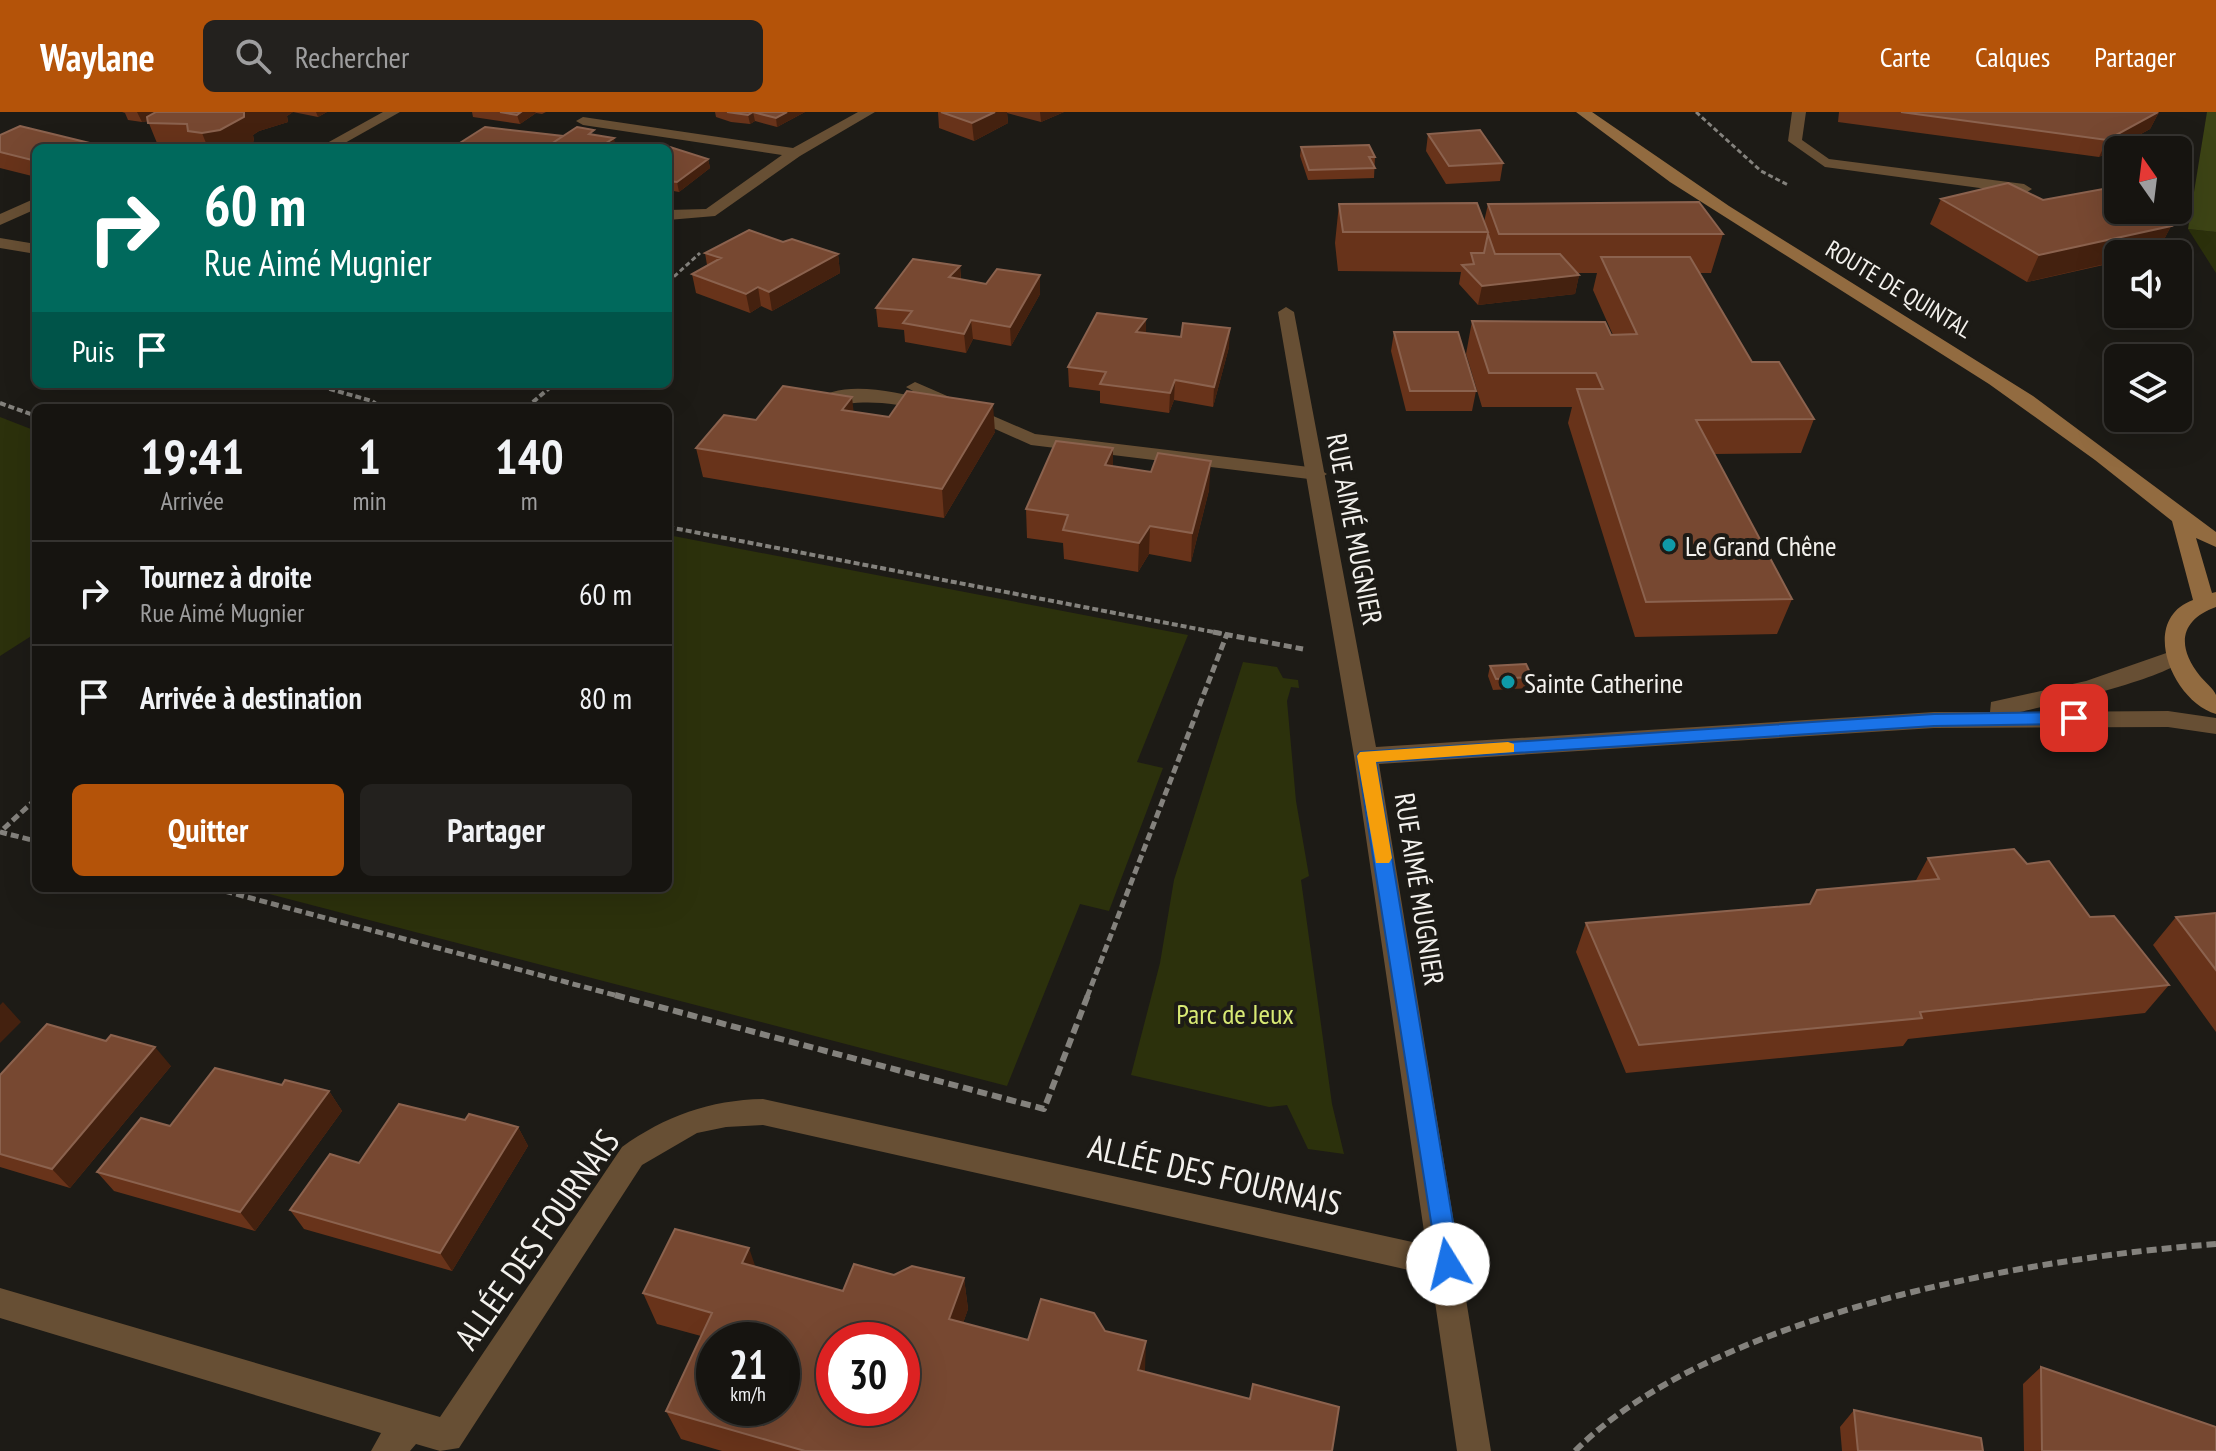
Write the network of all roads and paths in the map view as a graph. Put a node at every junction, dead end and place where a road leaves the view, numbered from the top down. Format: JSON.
{"nodes":[{"id":1,"x":393,"y":112,"type":"edge"},
{"id":2,"x":868,"y":112,"type":"edge"},
{"id":3,"x":1583,"y":112,"type":"edge"},
{"id":4,"x":1799,"y":112,"type":"edge"},
{"id":5,"x":583,"y":121,"type":"dead end"},
{"id":6,"x":333,"y":144,"type":"edge"},
{"id":7,"x":795,"y":153,"type":"junction"},
{"id":8,"x":2024,"y":189,"type":"edge"},
{"id":9,"x":32,"y":205,"type":"edge"},
{"id":10,"x":672,"y":215,"type":"edge"},
{"id":11,"x":0,"y":220,"type":"edge"},
{"id":12,"x":0,"y":243,"type":"edge"},
{"id":13,"x":32,"y":248,"type":"edge"},
{"id":14,"x":1286,"y":312,"type":"dead end"},
{"id":15,"x":915,"y":387,"type":"dead end"},
{"id":16,"x":326,"y":388,"type":"edge"},
{"id":17,"x":549,"y":388,"type":"edge"},
{"id":18,"x":0,"y":403,"type":"edge"},
{"id":19,"x":376,"y":404,"type":"edge"},
{"id":20,"x":531,"y":404,"type":"edge"},
{"id":21,"x":964,"y":409,"type":"junction"},
{"id":22,"x":808,"y":412,"type":"edge"},
{"id":23,"x":32,"y":415,"type":"edge"},
{"id":24,"x":1317,"y":474,"type":"junction"},
{"id":25,"x":2182,"y":522,"type":"junction"},
{"id":26,"x":672,"y":528,"type":"edge"},
{"id":27,"x":2216,"y":541,"type":"edge"},
{"id":28,"x":2210,"y":601,"type":"edge"},
{"id":29,"x":1227,"y":634,"type":"junction"},
{"id":30,"x":1302,"y":648,"type":"dead end"},
{"id":31,"x":2175,"y":657,"type":"junction"},
{"id":32,"x":2216,"y":706,"type":"edge"},
{"id":33,"x":1934,"y":720,"type":"junction"},
{"id":34,"x":2216,"y":726,"type":"edge"},
{"id":35,"x":1366,"y":756,"type":"junction"},
{"id":36,"x":32,"y":803,"type":"edge"},
{"id":37,"x":32,"y":840,"type":"edge"},
{"id":38,"x":228,"y":892,"type":"edge"},
{"id":39,"x":2216,"y":1244,"type":"edge"},
{"id":40,"x":1448,"y":1264,"type":"junction"},
{"id":41,"x":0,"y":1303,"type":"edge"},
{"id":42,"x":398,"y":1438,"type":"edge"},
{"id":43,"x":1474,"y":1451,"type":"edge"},
{"id":44,"x":1575,"y":1451,"type":"edge"}],
"edges":[{"from":1,"to":6,"type":"street"},
{"from":2,"to":7,"type":"street"},
{"from":3,"to":25,"type":"street","name":"ROUTE DE QUINTAL"},
{"from":4,"to":8,"type":"street"},
{"from":5,"to":7,"type":"street"},
{"from":7,"to":10,"type":"street"},
{"from":9,"to":11,"type":"street"},
{"from":12,"to":13,"type":"street"},
{"from":14,"to":24,"type":"street","name":"RUE AIMÉ MUGNIER"},
{"from":15,"to":21,"type":"street"},
{"from":16,"to":19,"type":"path"},
{"from":17,"to":20,"type":"path"},
{"from":18,"to":23,"type":"path"},
{"from":21,"to":22,"type":"street"},
{"from":21,"to":24,"type":"street"},
{"from":24,"to":35,"type":"street","name":"RUE AIMÉ MUGNIER"},
{"from":25,"to":27,"type":"street","name":"ROUTE DE QUINTAL"},
{"from":25,"to":28,"type":"street"},
{"from":26,"to":29,"type":"path"},
{"from":28,"to":31,"type":"street"},
{"from":29,"to":30,"type":"path"},
{"from":29,"to":38,"type":"path"},
{"from":31,"to":32,"type":"street"},
{"from":31,"to":33,"type":"street","name":"RUE AIMÉ MUGNIER"},
{"from":33,"to":34,"type":"street","name":"RUE AIMÉ MUGNIER"},
{"from":33,"to":35,"type":"street","name":"RUE AIMÉ MUGNIER"},
{"from":35,"to":40,"type":"street","name":"RUE AIMÉ MUGNIER"},
{"from":36,"to":37,"type":"path"},
{"from":39,"to":44,"type":"path"},
{"from":40,"to":42,"type":"street","name":"ALLÉE DES FOURNAIS"},
{"from":40,"to":43,"type":"street","name":"RUE AIMÉ MUGNIER"},
{"from":41,"to":42,"type":"street","name":"ALLÉE DES FOURNAIS"}]}
